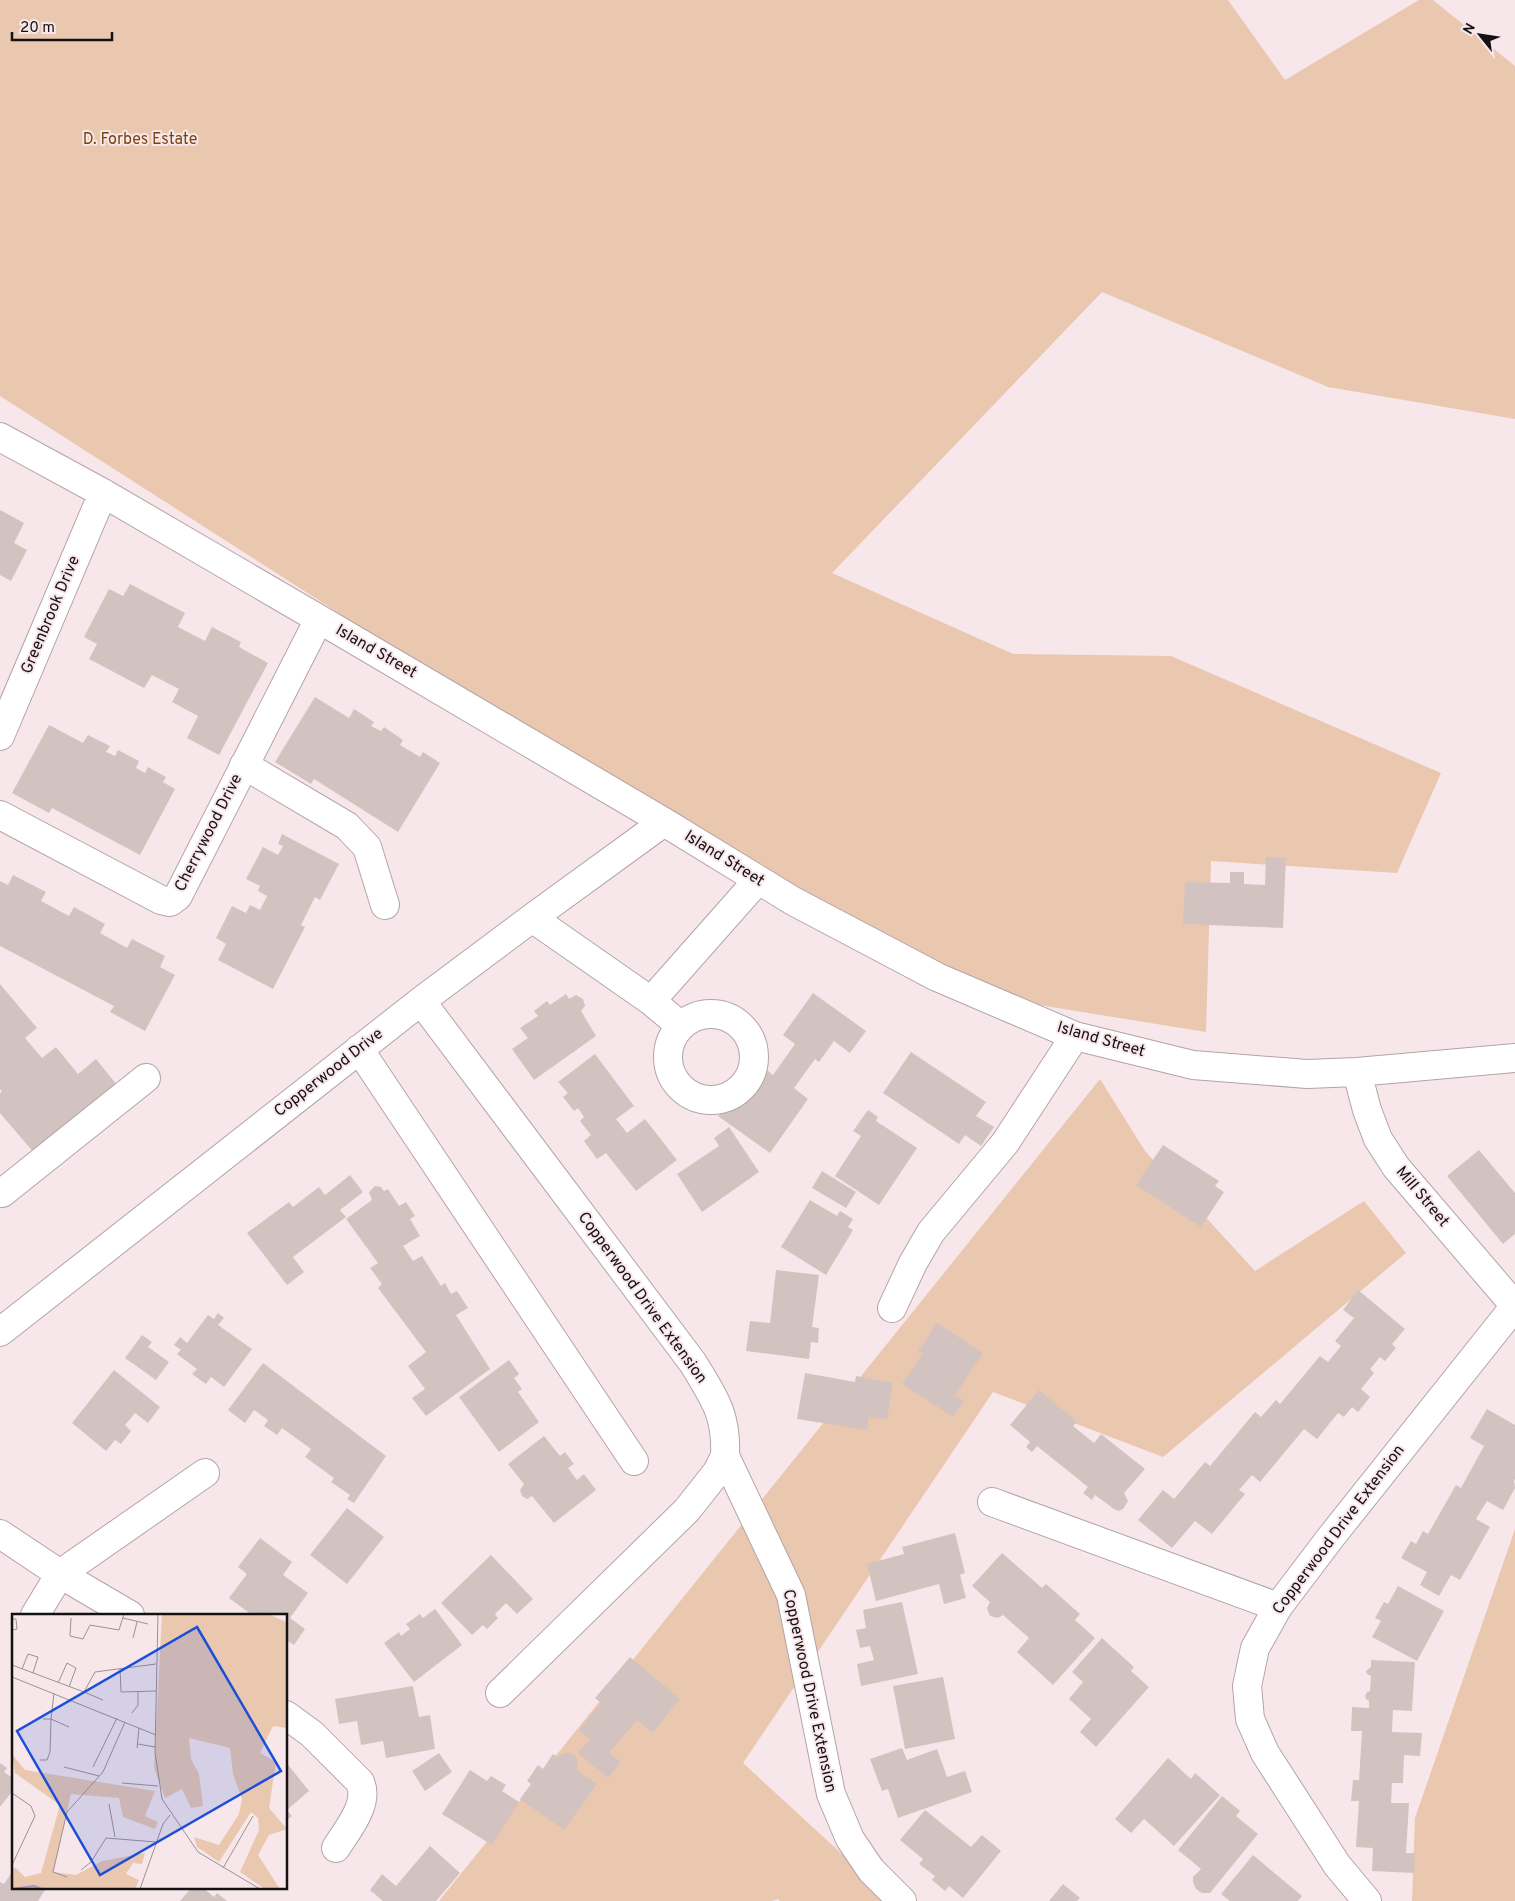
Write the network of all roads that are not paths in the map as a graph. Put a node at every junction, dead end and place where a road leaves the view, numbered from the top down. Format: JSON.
{"nodes":[{"id":1,"x":0,"y":437,"type":"edge"},
{"id":2,"x":103,"y":493,"type":"junction"},
{"id":3,"x":320,"y":618,"type":"junction"},
{"id":4,"x":0,"y":736,"type":"edge"},
{"id":5,"x":244,"y":766,"type":"junction"},
{"id":6,"x":0,"y":815,"type":"edge"},
{"id":7,"x":664,"y":822,"type":"junction"},
{"id":8,"x":758,"y":880,"type":"junction"},
{"id":9,"x":385,"y":905,"type":"dead end"},
{"id":10,"x":532,"y":918,"type":"junction"},
{"id":11,"x":421,"y":1001,"type":"junction"},
{"id":12,"x":651,"y":1001,"type":"junction"},
{"id":13,"x":681,"y":1026,"type":"dead end"},
{"id":14,"x":1075,"y":1036,"type":"junction"},
{"id":15,"x":359,"y":1049,"type":"junction"},
{"id":16,"x":1515,"y":1058,"type":"edge"},
{"id":17,"x":1357,"y":1072,"type":"junction"},
{"id":18,"x":146,"y":1078,"type":"dead end"},
{"id":19,"x":1,"y":1193,"type":"edge"},
{"id":20,"x":1515,"y":1306,"type":"edge"},
{"id":21,"x":892,"y":1308,"type":"dead end"},
{"id":22,"x":0,"y":1332,"type":"edge"},
{"id":23,"x":725,"y":1456,"type":"junction"},
{"id":24,"x":634,"y":1461,"type":"dead end"},
{"id":25,"x":205,"y":1473,"type":"dead end"},
{"id":26,"x":992,"y":1502,"type":"dead end"},
{"id":27,"x":0,"y":1534,"type":"edge"},
{"id":28,"x":60,"y":1574,"type":"junction"},
{"id":29,"x":1278,"y":1607,"type":"junction"},
{"id":30,"x":36,"y":1614,"type":"edge"},
{"id":31,"x":128,"y":1614,"type":"edge"},
{"id":32,"x":500,"y":1693,"type":"dead end"},
{"id":33,"x":288,"y":1716,"type":"edge"},
{"id":34,"x":336,"y":1848,"type":"dead end"},
{"id":35,"x":902,"y":1901,"type":"edge"},
{"id":36,"x":1367,"y":1901,"type":"edge"}],
"edges":[{"from":1,"to":2,"type":"street","name":"Island Street"},
{"from":2,"to":3,"type":"street","name":"Island Street"},
{"from":2,"to":4,"type":"street","name":"Greenbrook Drive"},
{"from":3,"to":5,"type":"street","name":"Cherrywood Drive"},
{"from":3,"to":7,"type":"street","name":"Island Street"},
{"from":5,"to":6,"type":"street","name":"Cherrywood Drive"},
{"from":5,"to":9,"type":"street"},
{"from":7,"to":8,"type":"street","name":"Island Street"},
{"from":7,"to":10,"type":"street","name":"Copperwood Drive"},
{"from":8,"to":12,"type":"street"},
{"from":8,"to":14,"type":"street","name":"Island Street"},
{"from":10,"to":11,"type":"street","name":"Copperwood Drive"},
{"from":10,"to":12,"type":"street"},
{"from":11,"to":15,"type":"street","name":"Copperwood Drive"},
{"from":11,"to":23,"type":"street","name":"Copperwood Drive Extension"},
{"from":12,"to":13,"type":"street"},
{"from":14,"to":17,"type":"street","name":"Island Street"},
{"from":14,"to":21,"type":"street"},
{"from":15,"to":22,"type":"street","name":"Copperwood Drive"},
{"from":15,"to":24,"type":"street"},
{"from":16,"to":17,"type":"street","name":"Island Street"},
{"from":17,"to":20,"type":"street","name":"Mill Street"},
{"from":18,"to":19,"type":"street"},
{"from":20,"to":29,"type":"street","name":"Copperwood Drive Extension"},
{"from":23,"to":32,"type":"street"},
{"from":23,"to":35,"type":"street","name":"Copperwood Drive Extension"},
{"from":25,"to":28,"type":"street"},
{"from":26,"to":29,"type":"street"},
{"from":27,"to":28,"type":"street"},
{"from":28,"to":30,"type":"street"},
{"from":28,"to":31,"type":"street"},
{"from":29,"to":36,"type":"street","name":"Copperwood Drive Extension"},
{"from":33,"to":34,"type":"street"}]}
